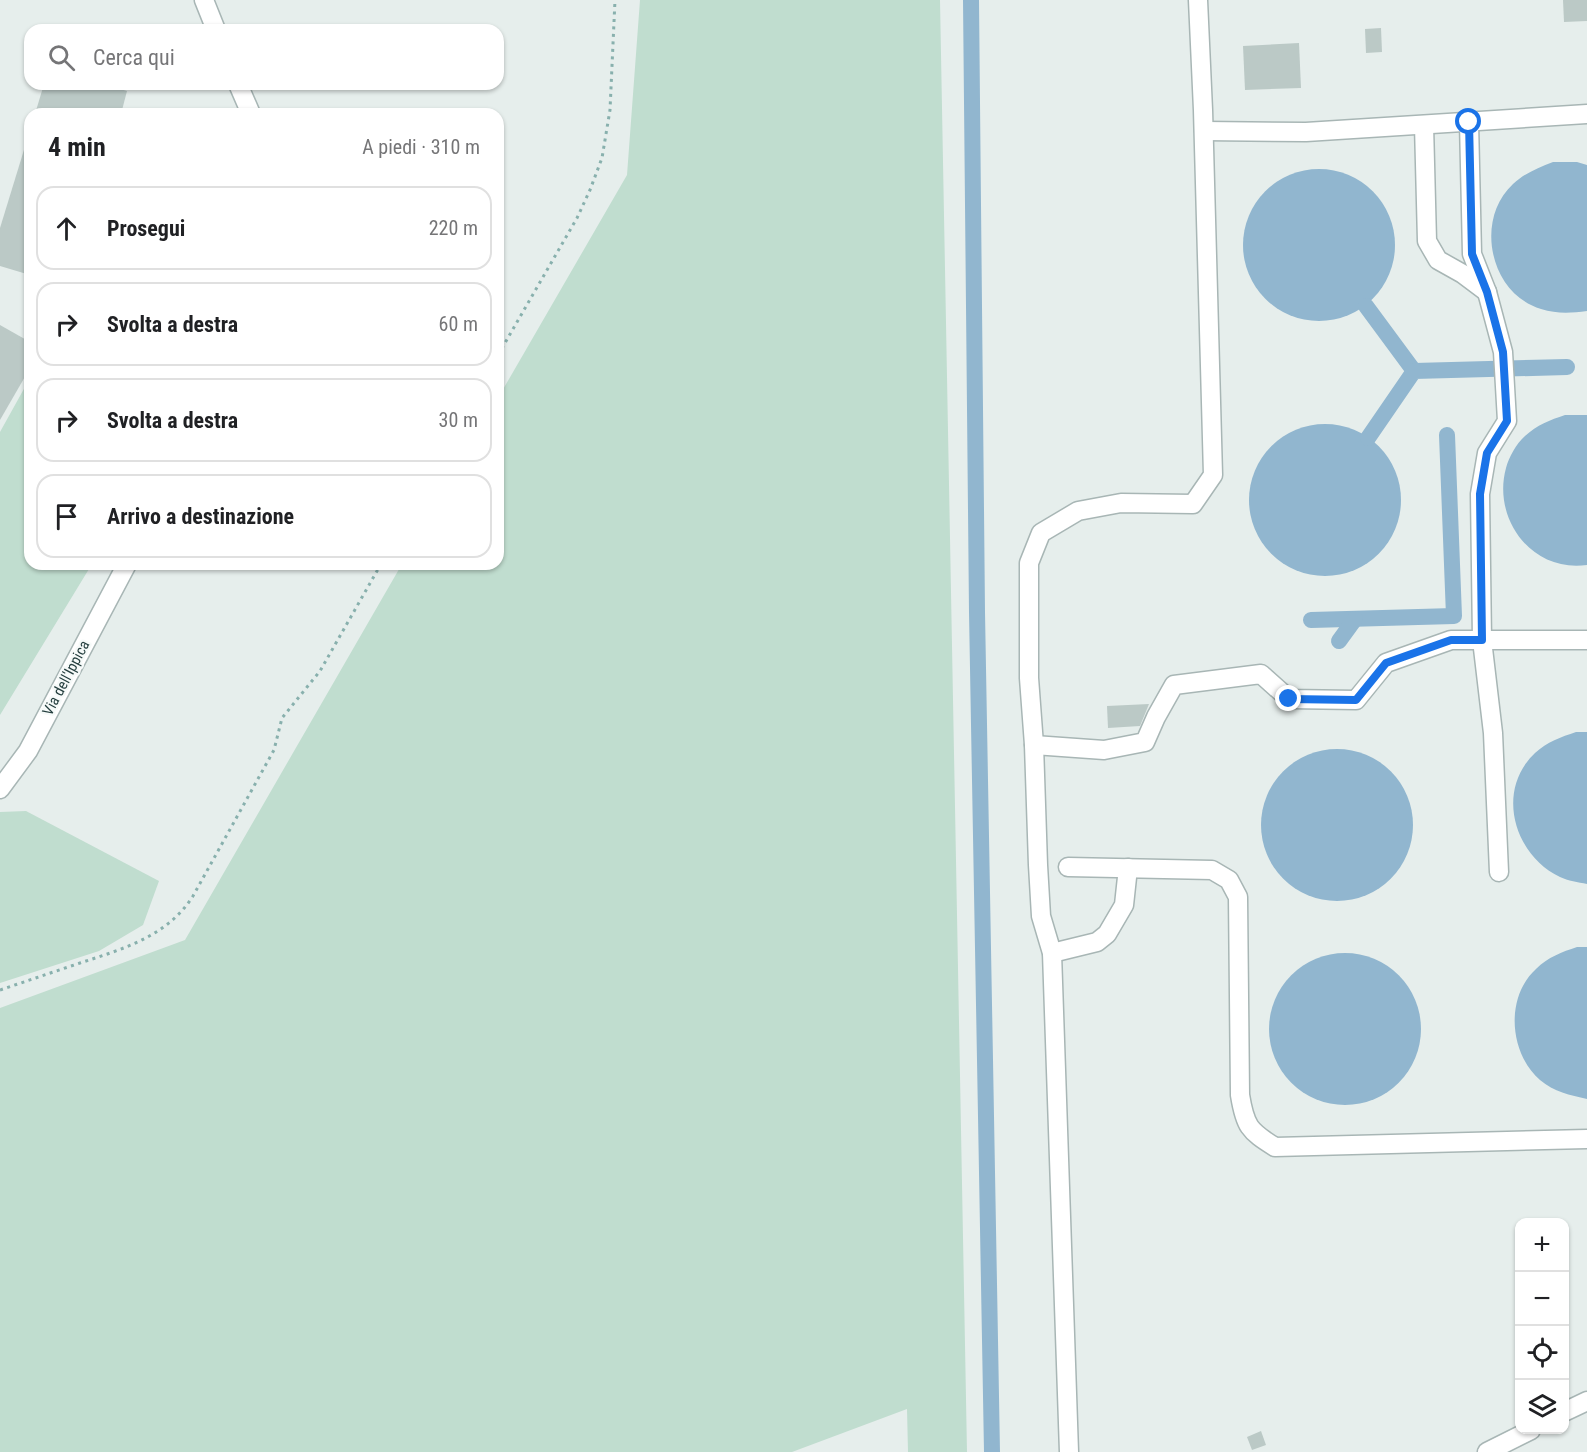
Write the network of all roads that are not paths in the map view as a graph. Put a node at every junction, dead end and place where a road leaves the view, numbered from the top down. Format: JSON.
{"nodes":[{"id":1,"x":204,"y":0,"type":"edge"},
{"id":2,"x":1198,"y":0,"type":"edge"},
{"id":3,"x":214,"y":24,"type":"edge"},
{"id":4,"x":241,"y":90,"type":"edge"},
{"id":5,"x":248,"y":108,"type":"edge"},
{"id":6,"x":1587,"y":114,"type":"edge"},
{"id":7,"x":1469,"y":122,"type":"junction"},
{"id":8,"x":1424,"y":124,"type":"junction"},
{"id":9,"x":1204,"y":131,"type":"junction"},
{"id":10,"x":1487,"y":292,"type":"junction"},
{"id":11,"x":125,"y":570,"type":"edge"},
{"id":12,"x":1482,"y":640,"type":"junction"},
{"id":13,"x":1587,"y":640,"type":"edge"},
{"id":14,"x":1034,"y":745,"type":"junction"},
{"id":15,"x":0,"y":789,"type":"edge"},
{"id":16,"x":1068,"y":867,"type":"dead end"},
{"id":17,"x":1128,"y":868,"type":"junction"},
{"id":18,"x":1499,"y":872,"type":"dead end"},
{"id":19,"x":1052,"y":953,"type":"junction"},
{"id":20,"x":1587,"y":1139,"type":"edge"},
{"id":21,"x":1587,"y":1401,"type":"edge"},
{"id":22,"x":1569,"y":1410,"type":"edge"},
{"id":23,"x":1523,"y":1434,"type":"edge"},
{"id":24,"x":1069,"y":1452,"type":"edge"},
{"id":25,"x":1488,"y":1452,"type":"edge"}],
"edges":[{"from":1,"to":3,"type":"street"},
{"from":2,"to":9,"type":"street"},
{"from":4,"to":5,"type":"street"},
{"from":6,"to":7,"type":"street"},
{"from":7,"to":8,"type":"street"},
{"from":7,"to":10,"type":"street"},
{"from":8,"to":9,"type":"street"},
{"from":8,"to":10,"type":"street"},
{"from":9,"to":14,"type":"street"},
{"from":10,"to":12,"type":"street"},
{"from":11,"to":15,"type":"street","name":"Via dell'Ippica"},
{"from":12,"to":13,"type":"street"},
{"from":12,"to":14,"type":"street"},
{"from":12,"to":18,"type":"street"},
{"from":14,"to":19,"type":"street"},
{"from":16,"to":17,"type":"street"},
{"from":17,"to":19,"type":"street"},
{"from":17,"to":20,"type":"street"},
{"from":19,"to":24,"type":"street"},
{"from":21,"to":22,"type":"street"},
{"from":23,"to":25,"type":"street"}]}
